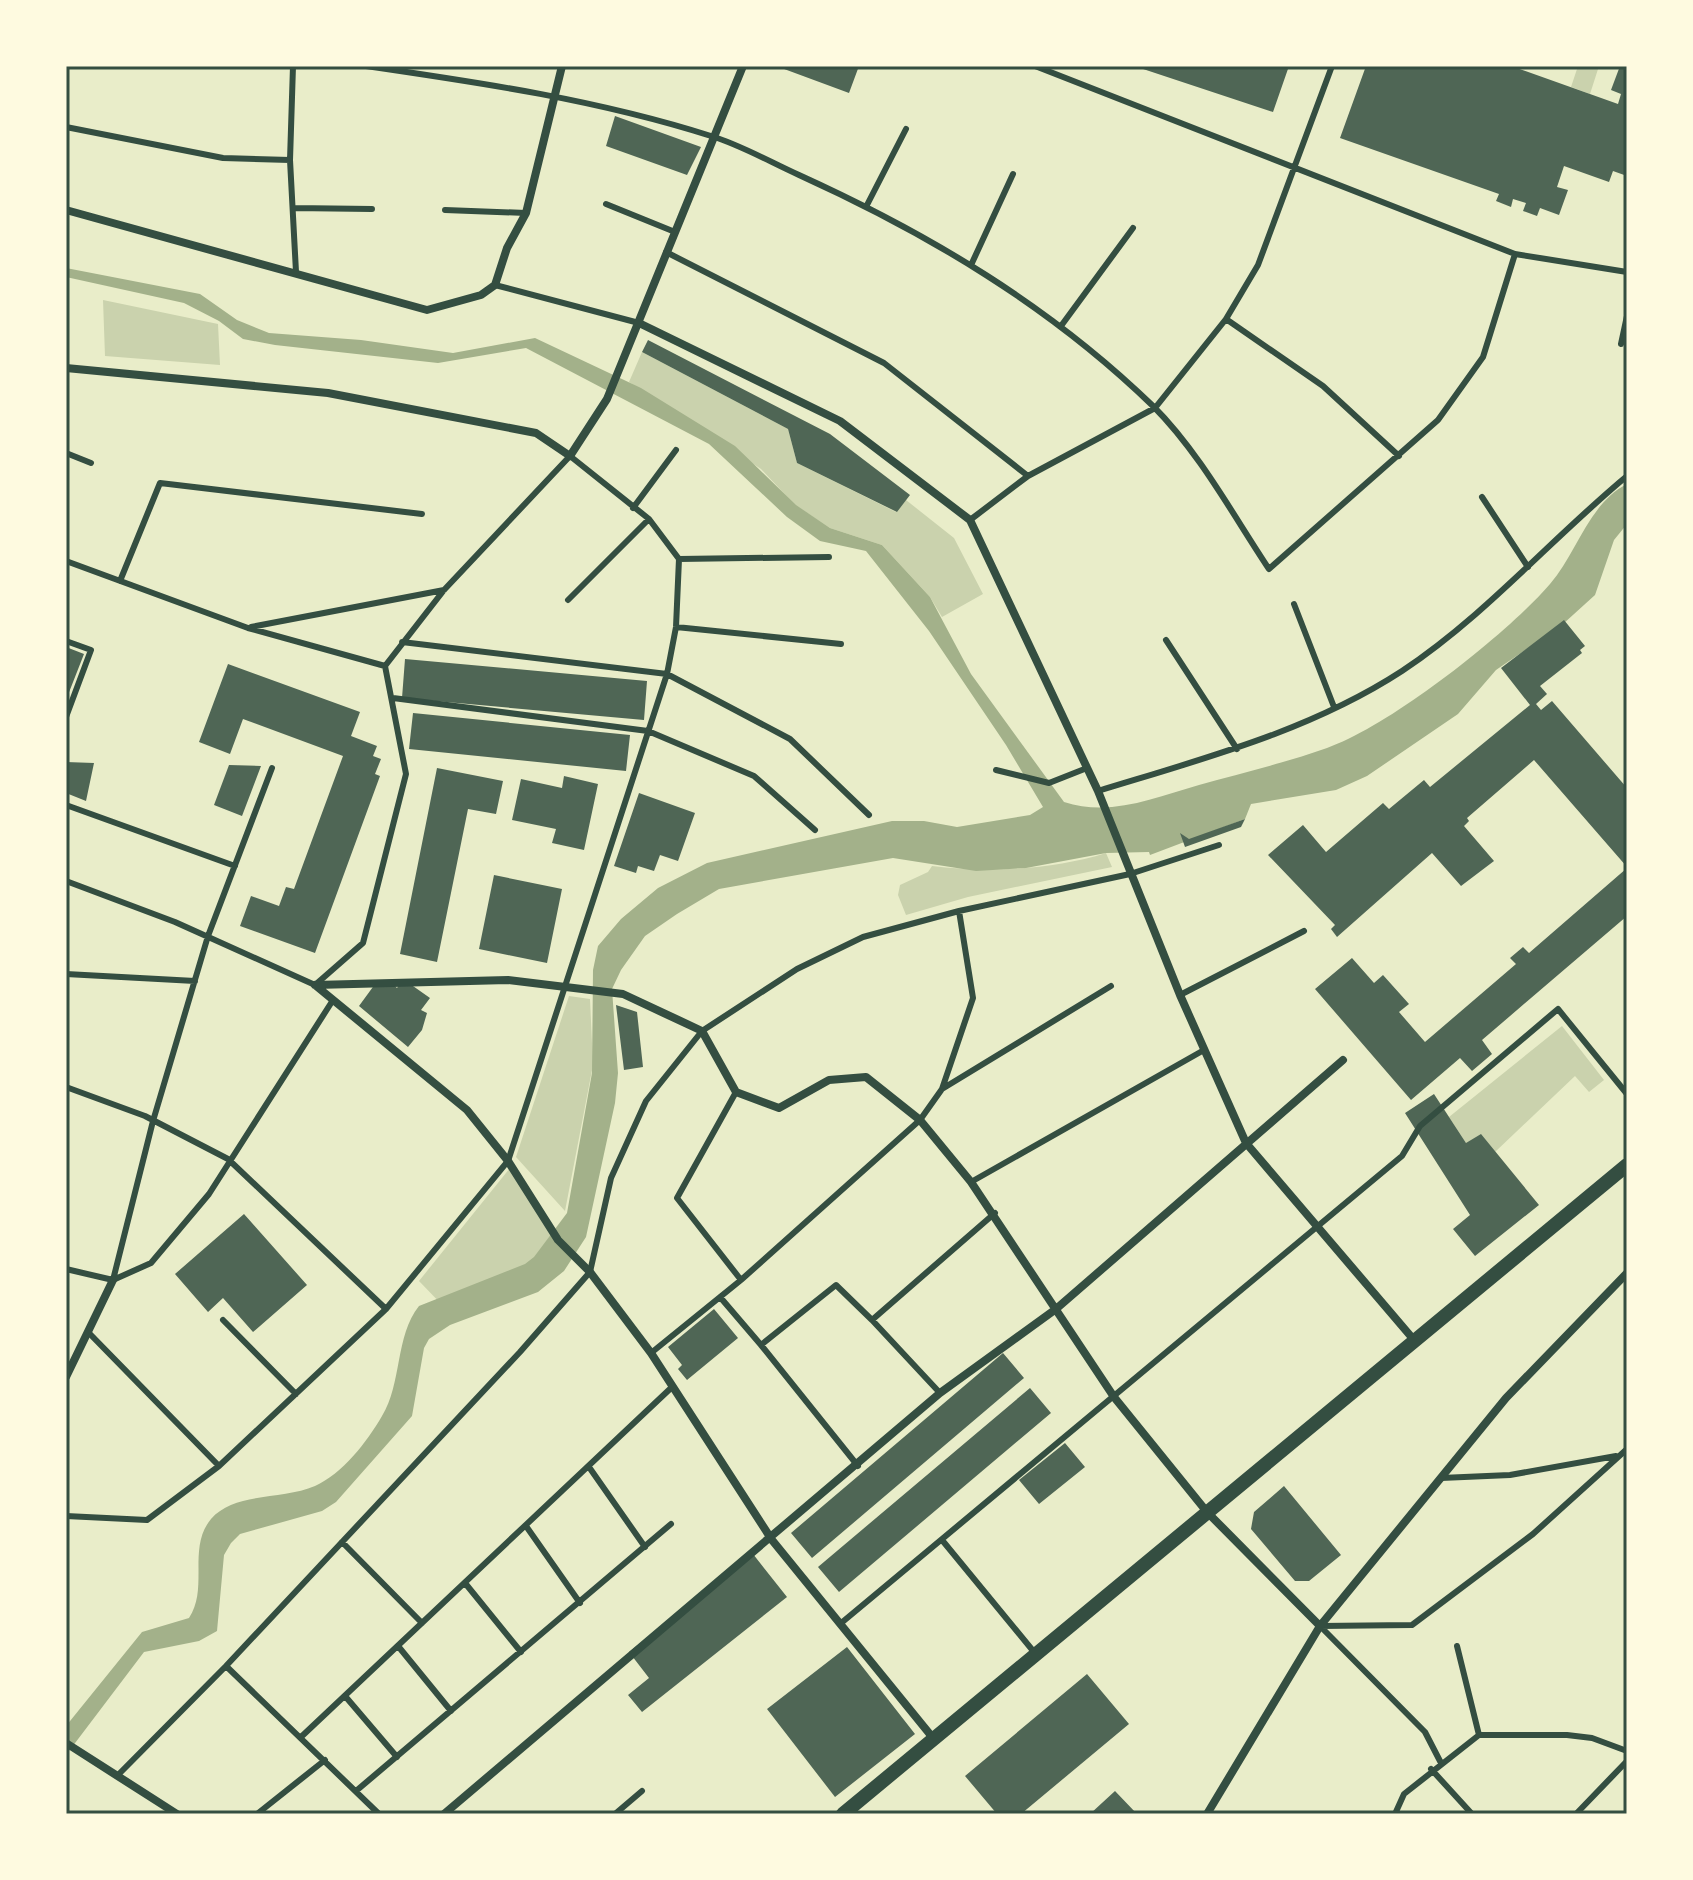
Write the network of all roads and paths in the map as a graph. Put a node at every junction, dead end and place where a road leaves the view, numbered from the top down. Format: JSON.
{"nodes":[{"id":1,"x":293,"y":66,"type":"edge"},
{"id":2,"x":366,"y":66,"type":"edge"},
{"id":3,"x":562,"y":66,"type":"edge"},
{"id":4,"x":743,"y":66,"type":"edge"},
{"id":5,"x":1035,"y":66,"type":"edge"},
{"id":6,"x":1332,"y":66,"type":"edge"},
{"id":7,"x":554,"y":94,"type":"junction"},
{"id":8,"x":66,"y":127,"type":"edge"},
{"id":9,"x":906,"y":129,"type":"dead end"},
{"id":10,"x":713,"y":136,"type":"junction"},
{"id":11,"x":290,"y":160,"type":"junction"},
{"id":12,"x":1294,"y":168,"type":"junction"},
{"id":13,"x":1013,"y":174,"type":"dead end"},
{"id":14,"x":606,"y":204,"type":"dead end"},
{"id":15,"x":867,"y":205,"type":"junction"},
{"id":16,"x":293,"y":208,"type":"junction"},
{"id":17,"x":372,"y":209,"type":"dead end"},
{"id":18,"x":66,"y":210,"type":"edge"},
{"id":19,"x":445,"y":210,"type":"dead end"},
{"id":20,"x":526,"y":213,"type":"junction"},
{"id":21,"x":1133,"y":228,"type":"dead end"},
{"id":22,"x":675,"y":232,"type":"junction"},
{"id":23,"x":666,"y":252,"type":"junction"},
{"id":24,"x":1515,"y":254,"type":"junction"},
{"id":25,"x":972,"y":263,"type":"junction"},
{"id":26,"x":296,"y":272,"type":"junction"},
{"id":27,"x":1627,"y":272,"type":"edge"},
{"id":28,"x":495,"y":285,"type":"junction"},
{"id":29,"x":1627,"y":316,"type":"edge"},
{"id":30,"x":1226,"y":319,"type":"junction"},
{"id":31,"x":639,"y":323,"type":"junction"},
{"id":32,"x":1061,"y":326,"type":"junction"},
{"id":33,"x":1621,"y":344,"type":"dead end"},
{"id":34,"x":66,"y":368,"type":"edge"},
{"id":35,"x":1155,"y":408,"type":"junction"},
{"id":36,"x":676,"y":450,"type":"dead end"},
{"id":37,"x":66,"y":453,"type":"edge"},
{"id":38,"x":570,"y":456,"type":"junction"},
{"id":39,"x":1399,"y":456,"type":"junction"},
{"id":40,"x":91,"y":463,"type":"dead end"},
{"id":41,"x":1028,"y":476,"type":"junction"},
{"id":42,"x":1627,"y":476,"type":"edge"},
{"id":43,"x":1482,"y":497,"type":"dead end"},
{"id":44,"x":633,"y":508,"type":"junction"},
{"id":45,"x":422,"y":514,"type":"dead end"},
{"id":46,"x":649,"y":519,"type":"junction"},
{"id":47,"x":970,"y":520,"type":"junction"},
{"id":48,"x":829,"y":557,"type":"dead end"},
{"id":49,"x":679,"y":559,"type":"junction"},
{"id":50,"x":66,"y":561,"type":"edge"},
{"id":51,"x":1528,"y":567,"type":"junction"},
{"id":52,"x":120,"y":581,"type":"junction"},
{"id":53,"x":444,"y":590,"type":"junction"},
{"id":54,"x":568,"y":600,"type":"dead end"},
{"id":55,"x":1294,"y":604,"type":"dead end"},
{"id":56,"x":676,"y":627,"type":"junction"},
{"id":57,"x":248,"y":628,"type":"junction"},
{"id":58,"x":1166,"y":640,"type":"dead end"},
{"id":59,"x":66,"y":641,"type":"edge"},
{"id":60,"x":402,"y":642,"type":"junction"},
{"id":61,"x":841,"y":644,"type":"dead end"},
{"id":62,"x":385,"y":666,"type":"junction"},
{"id":63,"x":667,"y":674,"type":"junction"},
{"id":64,"x":393,"y":698,"type":"junction"},
{"id":65,"x":1334,"y":707,"type":"junction"},
{"id":66,"x":66,"y":717,"type":"edge"},
{"id":67,"x":648,"y":731,"type":"junction"},
{"id":68,"x":1237,"y":749,"type":"junction"},
{"id":69,"x":272,"y":768,"type":"dead end"},
{"id":70,"x":1087,"y":768,"type":"junction"},
{"id":71,"x":996,"y":770,"type":"dead end"},
{"id":72,"x":1098,"y":791,"type":"junction"},
{"id":73,"x":66,"y":805,"type":"edge"},
{"id":74,"x":869,"y":815,"type":"dead end"},
{"id":75,"x":815,"y":830,"type":"dead end"},
{"id":76,"x":1219,"y":845,"type":"dead end"},
{"id":77,"x":235,"y":866,"type":"junction"},
{"id":78,"x":1130,"y":874,"type":"junction"},
{"id":79,"x":66,"y":881,"type":"edge"},
{"id":80,"x":959,"y":911,"type":"junction"},
{"id":81,"x":1304,"y":931,"type":"dead end"},
{"id":82,"x":208,"y":936,"type":"junction"},
{"id":83,"x":66,"y":974,"type":"edge"},
{"id":84,"x":195,"y":981,"type":"junction"},
{"id":85,"x":315,"y":985,"type":"junction"},
{"id":86,"x":1111,"y":986,"type":"dead end"},
{"id":87,"x":565,"y":989,"type":"junction"},
{"id":88,"x":1180,"y":995,"type":"junction"},
{"id":89,"x":333,"y":1000,"type":"junction"},
{"id":90,"x":702,"y":1031,"type":"junction"},
{"id":91,"x":1204,"y":1050,"type":"junction"},
{"id":92,"x":1343,"y":1060,"type":"dead end"},
{"id":93,"x":66,"y":1087,"type":"edge"},
{"id":94,"x":942,"y":1089,"type":"junction"},
{"id":95,"x":736,"y":1092,"type":"junction"},
{"id":96,"x":1627,"y":1094,"type":"edge"},
{"id":97,"x":920,"y":1120,"type":"junction"},
{"id":98,"x":153,"y":1121,"type":"junction"},
{"id":99,"x":1246,"y":1143,"type":"junction"},
{"id":100,"x":228,"y":1159,"type":"junction"},
{"id":101,"x":508,"y":1161,"type":"junction"},
{"id":102,"x":1627,"y":1165,"type":"edge"},
{"id":103,"x":971,"y":1182,"type":"junction"},
{"id":104,"x":995,"y":1213,"type":"junction"},
{"id":105,"x":1316,"y":1226,"type":"junction"},
{"id":106,"x":66,"y":1269,"type":"edge"},
{"id":107,"x":590,"y":1272,"type":"junction"},
{"id":108,"x":1627,"y":1273,"type":"edge"},
{"id":109,"x":113,"y":1280,"type":"junction"},
{"id":110,"x":741,"y":1280,"type":"junction"},
{"id":111,"x":720,"y":1297,"type":"junction"},
{"id":112,"x":386,"y":1309,"type":"junction"},
{"id":113,"x":1056,"y":1309,"type":"junction"},
{"id":114,"x":223,"y":1320,"type":"dead end"},
{"id":115,"x":872,"y":1320,"type":"junction"},
{"id":116,"x":88,"y":1332,"type":"junction"},
{"id":117,"x":1414,"y":1340,"type":"junction"},
{"id":118,"x":761,"y":1345,"type":"junction"},
{"id":119,"x":651,"y":1353,"type":"junction"},
{"id":120,"x":66,"y":1377,"type":"edge"},
{"id":121,"x":671,"y":1388,"type":"junction"},
{"id":122,"x":940,"y":1393,"type":"junction"},
{"id":123,"x":296,"y":1394,"type":"junction"},
{"id":124,"x":1114,"y":1397,"type":"junction"},
{"id":125,"x":1627,"y":1449,"type":"edge"},
{"id":126,"x":1616,"y":1456,"type":"junction"},
{"id":127,"x":219,"y":1466,"type":"junction"},
{"id":128,"x":858,"y":1466,"type":"junction"},
{"id":129,"x":589,"y":1467,"type":"junction"},
{"id":130,"x":1438,"y":1478,"type":"junction"},
{"id":131,"x":1207,"y":1512,"type":"junction"},
{"id":132,"x":66,"y":1516,"type":"edge"},
{"id":133,"x":671,"y":1524,"type":"dead end"},
{"id":134,"x":526,"y":1526,"type":"junction"},
{"id":135,"x":772,"y":1540,"type":"junction"},
{"id":136,"x":942,"y":1540,"type":"junction"},
{"id":137,"x":342,"y":1542,"type":"junction"},
{"id":138,"x":645,"y":1547,"type":"junction"},
{"id":139,"x":465,"y":1583,"type":"junction"},
{"id":140,"x":580,"y":1603,"type":"junction"},
{"id":141,"x":422,"y":1623,"type":"junction"},
{"id":142,"x":840,"y":1624,"type":"junction"},
{"id":143,"x":1320,"y":1626,"type":"junction"},
{"id":144,"x":398,"y":1646,"type":"junction"},
{"id":145,"x":1457,"y":1646,"type":"dead end"},
{"id":146,"x":521,"y":1652,"type":"junction"},
{"id":147,"x":1034,"y":1652,"type":"junction"},
{"id":148,"x":226,"y":1666,"type":"junction"},
{"id":149,"x":345,"y":1696,"type":"junction"},
{"id":150,"x":451,"y":1711,"type":"junction"},
{"id":151,"x":1479,"y":1735,"type":"junction"},
{"id":152,"x":301,"y":1737,"type":"junction"},
{"id":153,"x":933,"y":1738,"type":"junction"},
{"id":154,"x":66,"y":1743,"type":"edge"},
{"id":155,"x":1627,"y":1751,"type":"edge"},
{"id":156,"x":397,"y":1757,"type":"junction"},
{"id":157,"x":325,"y":1760,"type":"junction"},
{"id":158,"x":1627,"y":1761,"type":"edge"},
{"id":159,"x":1441,"y":1763,"type":"junction"},
{"id":160,"x":1431,"y":1769,"type":"junction"},
{"id":161,"x":117,"y":1776,"type":"junction"},
{"id":162,"x":356,"y":1791,"type":"junction"},
{"id":163,"x":642,"y":1791,"type":"dead end"},
{"id":164,"x":177,"y":1814,"type":"edge"},
{"id":165,"x":257,"y":1814,"type":"edge"},
{"id":166,"x":379,"y":1814,"type":"edge"},
{"id":167,"x":444,"y":1814,"type":"edge"},
{"id":168,"x":615,"y":1814,"type":"edge"},
{"id":169,"x":843,"y":1814,"type":"edge"},
{"id":170,"x":1207,"y":1814,"type":"edge"},
{"id":171,"x":1395,"y":1814,"type":"edge"},
{"id":172,"x":1472,"y":1814,"type":"edge"},
{"id":173,"x":1576,"y":1814,"type":"edge"}],
"edges":[{"from":1,"to":11,"type":"lane"},
{"from":2,"to":7,"type":"lane"},
{"from":3,"to":7,"type":"street"},
{"from":4,"to":10,"type":"street"},
{"from":5,"to":12,"type":"lane"},
{"from":6,"to":12,"type":"lane"},
{"from":7,"to":10,"type":"lane"},
{"from":7,"to":20,"type":"street"},
{"from":8,"to":11,"type":"lane"},
{"from":9,"to":15,"type":"lane"},
{"from":10,"to":15,"type":"lane"},
{"from":10,"to":22,"type":"street"},
{"from":11,"to":16,"type":"lane"},
{"from":12,"to":24,"type":"lane"},
{"from":12,"to":30,"type":"lane"},
{"from":13,"to":25,"type":"lane"},
{"from":14,"to":22,"type":"lane"},
{"from":15,"to":25,"type":"lane"},
{"from":16,"to":17,"type":"lane"},
{"from":16,"to":26,"type":"lane"},
{"from":18,"to":26,"type":"street"},
{"from":19,"to":20,"type":"lane"},
{"from":20,"to":28,"type":"street"},
{"from":21,"to":32,"type":"lane"},
{"from":22,"to":23,"type":"street"},
{"from":23,"to":31,"type":"street"},
{"from":23,"to":41,"type":"lane"},
{"from":24,"to":27,"type":"lane"},
{"from":24,"to":39,"type":"lane"},
{"from":25,"to":32,"type":"lane"},
{"from":26,"to":28,"type":"street"},
{"from":28,"to":31,"type":"lane"},
{"from":29,"to":33,"type":"lane"},
{"from":30,"to":35,"type":"lane"},
{"from":30,"to":39,"type":"lane"},
{"from":31,"to":38,"type":"street"},
{"from":31,"to":47,"type":"street"},
{"from":32,"to":35,"type":"lane"},
{"from":34,"to":38,"type":"street"},
{"from":35,"to":39,"type":"lane"},
{"from":35,"to":41,"type":"lane"},
{"from":36,"to":44,"type":"lane"},
{"from":37,"to":40,"type":"lane"},
{"from":38,"to":44,"type":"lane"},
{"from":38,"to":53,"type":"lane"},
{"from":41,"to":47,"type":"lane"},
{"from":42,"to":51,"type":"lane"},
{"from":43,"to":51,"type":"lane"},
{"from":44,"to":46,"type":"lane"},
{"from":45,"to":52,"type":"lane"},
{"from":46,"to":49,"type":"lane"},
{"from":46,"to":54,"type":"lane"},
{"from":47,"to":70,"type":"street"},
{"from":48,"to":49,"type":"lane"},
{"from":49,"to":56,"type":"lane"},
{"from":50,"to":52,"type":"lane"},
{"from":51,"to":65,"type":"lane"},
{"from":52,"to":57,"type":"lane"},
{"from":53,"to":57,"type":"lane"},
{"from":53,"to":60,"type":"lane"},
{"from":55,"to":65,"type":"lane"},
{"from":56,"to":61,"type":"lane"},
{"from":56,"to":63,"type":"lane"},
{"from":57,"to":62,"type":"lane"},
{"from":58,"to":68,"type":"lane"},
{"from":59,"to":66,"type":"lane"},
{"from":60,"to":62,"type":"lane"},
{"from":60,"to":63,"type":"lane"},
{"from":62,"to":64,"type":"lane"},
{"from":63,"to":67,"type":"lane"},
{"from":63,"to":74,"type":"lane"},
{"from":64,"to":67,"type":"lane"},
{"from":64,"to":85,"type":"lane"},
{"from":65,"to":68,"type":"lane"},
{"from":67,"to":75,"type":"lane"},
{"from":67,"to":87,"type":"lane"},
{"from":68,"to":72,"type":"lane"},
{"from":69,"to":77,"type":"lane"},
{"from":70,"to":71,"type":"lane"},
{"from":70,"to":72,"type":"street"},
{"from":72,"to":78,"type":"street"},
{"from":73,"to":77,"type":"lane"},
{"from":76,"to":78,"type":"lane"},
{"from":77,"to":82,"type":"lane"},
{"from":78,"to":80,"type":"lane"},
{"from":78,"to":88,"type":"street"},
{"from":79,"to":82,"type":"lane"},
{"from":80,"to":90,"type":"lane"},
{"from":80,"to":94,"type":"lane"},
{"from":81,"to":88,"type":"lane"},
{"from":82,"to":84,"type":"lane"},
{"from":82,"to":85,"type":"lane"},
{"from":83,"to":84,"type":"lane"},
{"from":84,"to":98,"type":"lane"},
{"from":85,"to":87,"type":"street"},
{"from":85,"to":89,"type":"street"},
{"from":86,"to":94,"type":"lane"},
{"from":87,"to":90,"type":"street"},
{"from":87,"to":101,"type":"lane"},
{"from":88,"to":91,"type":"street"},
{"from":89,"to":100,"type":"lane"},
{"from":89,"to":101,"type":"street"},
{"from":90,"to":95,"type":"street"},
{"from":90,"to":107,"type":"lane"},
{"from":91,"to":99,"type":"street"},
{"from":91,"to":103,"type":"lane"},
{"from":92,"to":99,"type":"street"},
{"from":93,"to":98,"type":"lane"},
{"from":94,"to":97,"type":"lane"},
{"from":95,"to":97,"type":"street"},
{"from":95,"to":110,"type":"lane"},
{"from":96,"to":105,"type":"lane"},
{"from":97,"to":103,"type":"street"},
{"from":97,"to":110,"type":"lane"},
{"from":98,"to":100,"type":"lane"},
{"from":98,"to":109,"type":"lane"},
{"from":99,"to":105,"type":"street"},
{"from":99,"to":113,"type":"street"},
{"from":100,"to":109,"type":"lane"},
{"from":100,"to":112,"type":"lane"},
{"from":101,"to":107,"type":"street"},
{"from":101,"to":112,"type":"lane"},
{"from":102,"to":117,"type":"street"},
{"from":103,"to":104,"type":"street"},
{"from":104,"to":113,"type":"street"},
{"from":104,"to":115,"type":"lane"},
{"from":105,"to":117,"type":"street"},
{"from":105,"to":124,"type":"lane"},
{"from":106,"to":109,"type":"lane"},
{"from":107,"to":119,"type":"street"},
{"from":107,"to":137,"type":"lane"},
{"from":108,"to":130,"type":"street"},
{"from":109,"to":116,"type":"street"},
{"from":110,"to":111,"type":"lane"},
{"from":111,"to":118,"type":"lane"},
{"from":111,"to":119,"type":"lane"},
{"from":112,"to":123,"type":"lane"},
{"from":113,"to":122,"type":"street"},
{"from":113,"to":124,"type":"street"},
{"from":114,"to":123,"type":"lane"},
{"from":115,"to":118,"type":"lane"},
{"from":115,"to":122,"type":"lane"},
{"from":116,"to":120,"type":"street"},
{"from":116,"to":127,"type":"lane"},
{"from":117,"to":131,"type":"street"},
{"from":118,"to":128,"type":"lane"},
{"from":119,"to":121,"type":"street"},
{"from":121,"to":129,"type":"lane"},
{"from":121,"to":135,"type":"street"},
{"from":122,"to":128,"type":"street"},
{"from":123,"to":127,"type":"lane"},
{"from":124,"to":131,"type":"street"},
{"from":124,"to":136,"type":"lane"},
{"from":125,"to":126,"type":"lane"},
{"from":126,"to":130,"type":"lane"},
{"from":126,"to":143,"type":"lane"},
{"from":127,"to":132,"type":"lane"},
{"from":128,"to":135,"type":"street"},
{"from":129,"to":134,"type":"lane"},
{"from":129,"to":138,"type":"lane"},
{"from":130,"to":143,"type":"street"},
{"from":131,"to":143,"type":"street"},
{"from":131,"to":147,"type":"street"},
{"from":133,"to":138,"type":"lane"},
{"from":134,"to":139,"type":"lane"},
{"from":134,"to":140,"type":"lane"},
{"from":135,"to":142,"type":"street"},
{"from":135,"to":167,"type":"street"},
{"from":136,"to":142,"type":"lane"},
{"from":136,"to":147,"type":"lane"},
{"from":137,"to":141,"type":"lane"},
{"from":137,"to":148,"type":"lane"},
{"from":138,"to":140,"type":"lane"},
{"from":139,"to":141,"type":"lane"},
{"from":139,"to":146,"type":"lane"},
{"from":140,"to":146,"type":"lane"},
{"from":141,"to":144,"type":"lane"},
{"from":142,"to":153,"type":"street"},
{"from":143,"to":159,"type":"lane"},
{"from":143,"to":170,"type":"street"},
{"from":144,"to":149,"type":"lane"},
{"from":144,"to":150,"type":"lane"},
{"from":145,"to":151,"type":"lane"},
{"from":146,"to":150,"type":"lane"},
{"from":147,"to":153,"type":"street"},
{"from":148,"to":152,"type":"lane"},
{"from":148,"to":161,"type":"lane"},
{"from":149,"to":152,"type":"lane"},
{"from":149,"to":156,"type":"lane"},
{"from":150,"to":156,"type":"lane"},
{"from":151,"to":155,"type":"lane"},
{"from":151,"to":159,"type":"lane"},
{"from":152,"to":157,"type":"lane"},
{"from":153,"to":169,"type":"street"},
{"from":154,"to":161,"type":"street"},
{"from":156,"to":162,"type":"lane"},
{"from":157,"to":162,"type":"lane"},
{"from":157,"to":165,"type":"lane"},
{"from":158,"to":173,"type":"lane"},
{"from":159,"to":160,"type":"lane"},
{"from":160,"to":171,"type":"lane"},
{"from":160,"to":172,"type":"lane"},
{"from":161,"to":164,"type":"street"},
{"from":162,"to":166,"type":"lane"},
{"from":163,"to":168,"type":"lane"}]}
